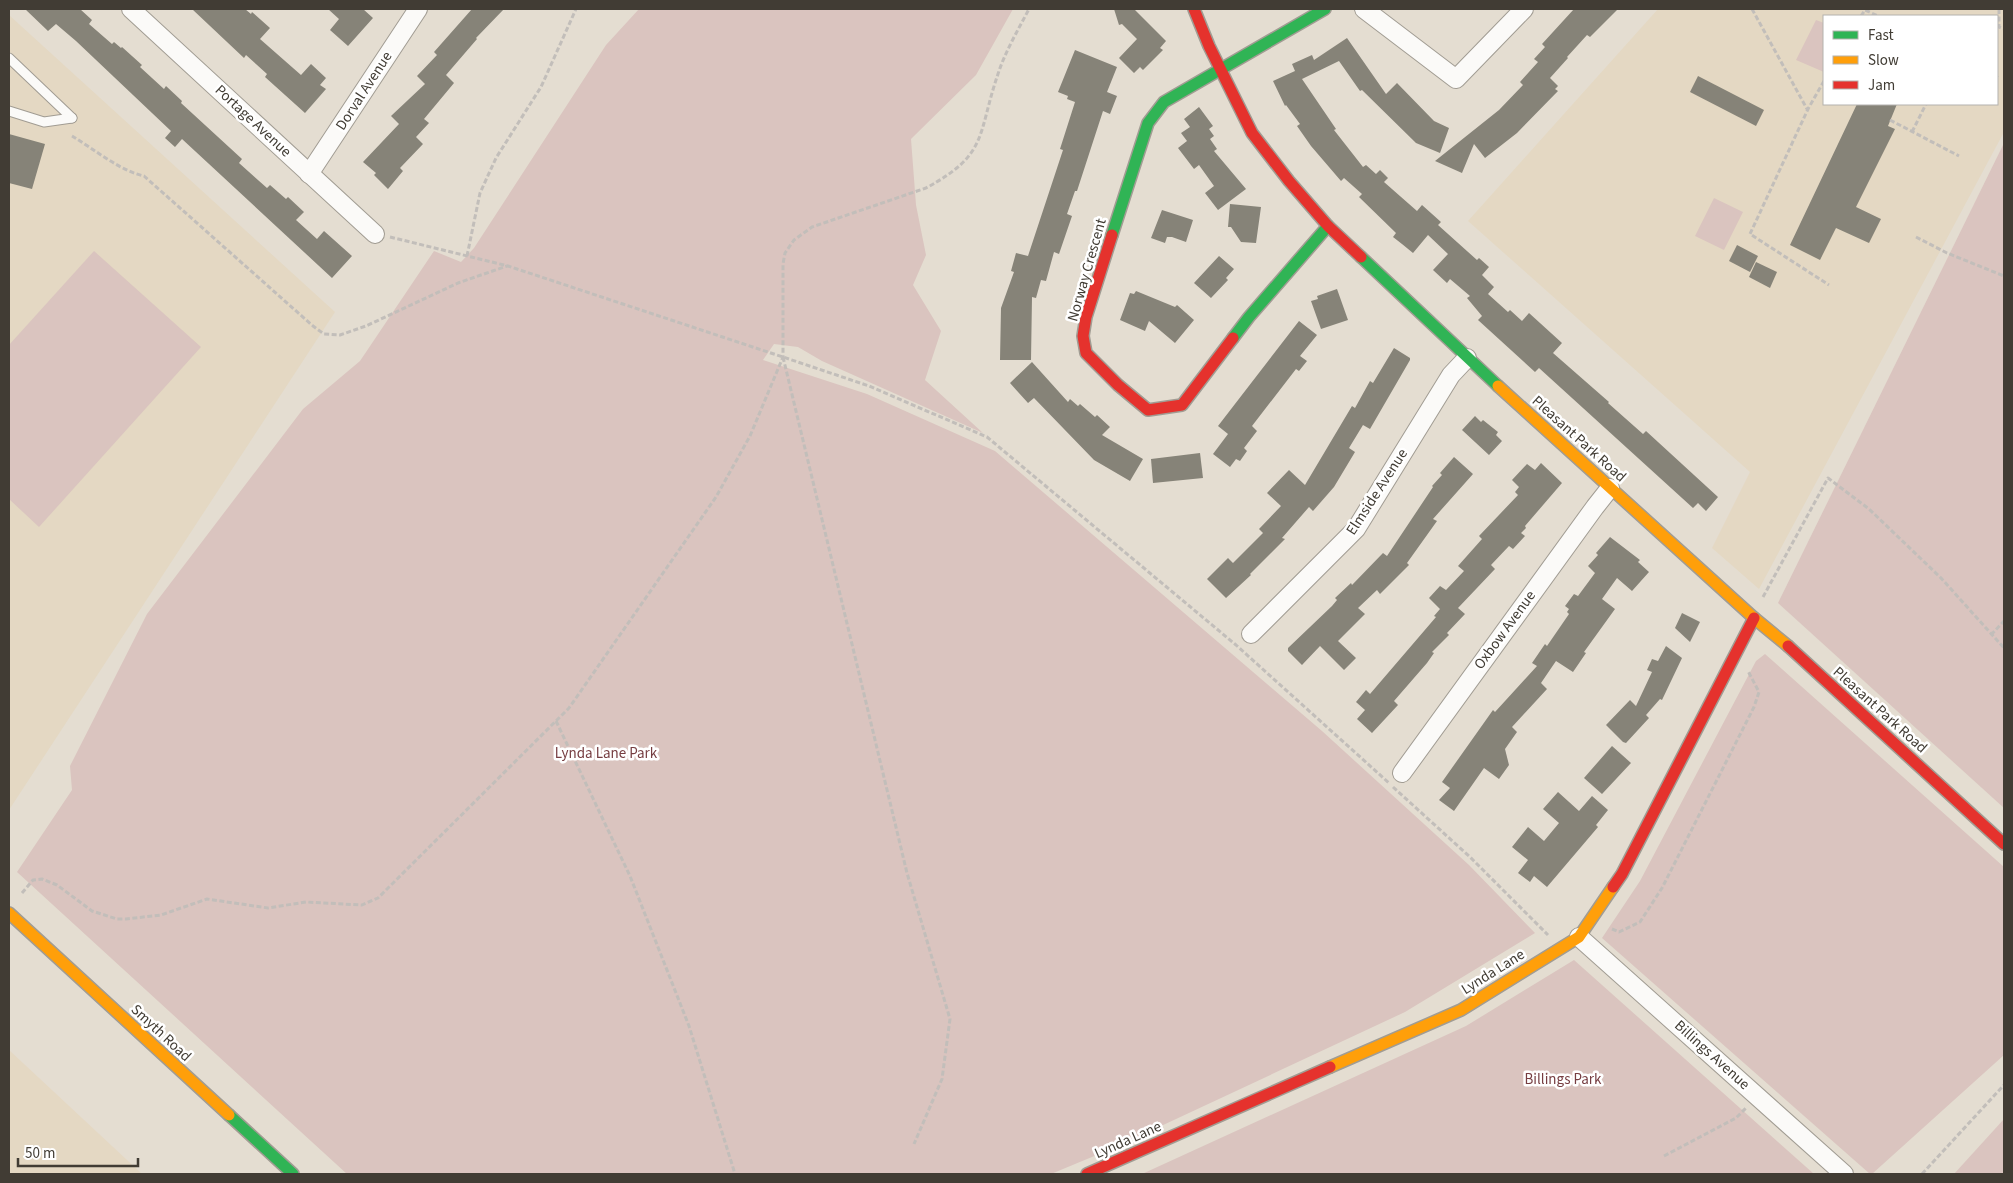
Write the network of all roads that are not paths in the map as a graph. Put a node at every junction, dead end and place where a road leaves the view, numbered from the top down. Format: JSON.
{"nodes":[{"id":1,"x":131,"y":9,"type":"edge"},
{"id":2,"x":418,"y":9,"type":"edge"},
{"id":3,"x":1194,"y":9,"type":"edge"},
{"id":4,"x":1325,"y":9,"type":"edge"},
{"id":5,"x":1364,"y":9,"type":"edge"},
{"id":6,"x":1524,"y":9,"type":"edge"},
{"id":7,"x":9,"y":58,"type":"edge"},
{"id":8,"x":1220,"y":68,"type":"junction"},
{"id":9,"x":9,"y":112,"type":"edge"},
{"id":10,"x":309,"y":174,"type":"junction"},
{"id":11,"x":1328,"y":226,"type":"junction"},
{"id":12,"x":375,"y":234,"type":"road end"},
{"id":13,"x":1467,"y":358,"type":"junction"},
{"id":14,"x":1610,"y":488,"type":"junction"},
{"id":15,"x":1754,"y":618,"type":"junction"},
{"id":16,"x":1251,"y":634,"type":"dead end"},
{"id":17,"x":1402,"y":773,"type":"dead end"},
{"id":18,"x":2004,"y":844,"type":"edge"},
{"id":19,"x":9,"y":913,"type":"edge"},
{"id":20,"x":1579,"y":937,"type":"junction"},
{"id":21,"x":293,"y":1174,"type":"edge"},
{"id":22,"x":1087,"y":1174,"type":"edge"},
{"id":23,"x":1844,"y":1174,"type":"edge"}],
"edges":[{"from":1,"to":10,"type":"street","name":"Portage Avenue"},
{"from":2,"to":10,"type":"street","name":"Dorval Avenue"},
{"from":3,"to":8,"type":"street","name":"Pleasant Park Road"},
{"from":4,"to":8,"type":"street"},
{"from":5,"to":6,"type":"street"},
{"from":7,"to":9,"type":"lane"},
{"from":8,"to":11,"type":"street","name":"Pleasant Park Road"},
{"from":8,"to":11,"type":"street","name":"Norway Crescent"},
{"from":10,"to":12,"type":"street","name":"Portage Avenue"},
{"from":11,"to":13,"type":"street","name":"Pleasant Park Road"},
{"from":13,"to":14,"type":"street","name":"Pleasant Park Road"},
{"from":13,"to":16,"type":"street","name":"Elmside Avenue"},
{"from":14,"to":15,"type":"street","name":"Pleasant Park Road"},
{"from":14,"to":17,"type":"street","name":"Oxbow Avenue"},
{"from":15,"to":18,"type":"street","name":"Pleasant Park Road"},
{"from":15,"to":20,"type":"street","name":"Lynda Lane"},
{"from":19,"to":21,"type":"street","name":"Smyth Road"},
{"from":20,"to":22,"type":"street","name":"Lynda Lane"},
{"from":20,"to":23,"type":"street","name":"Billings Avenue"}]}
